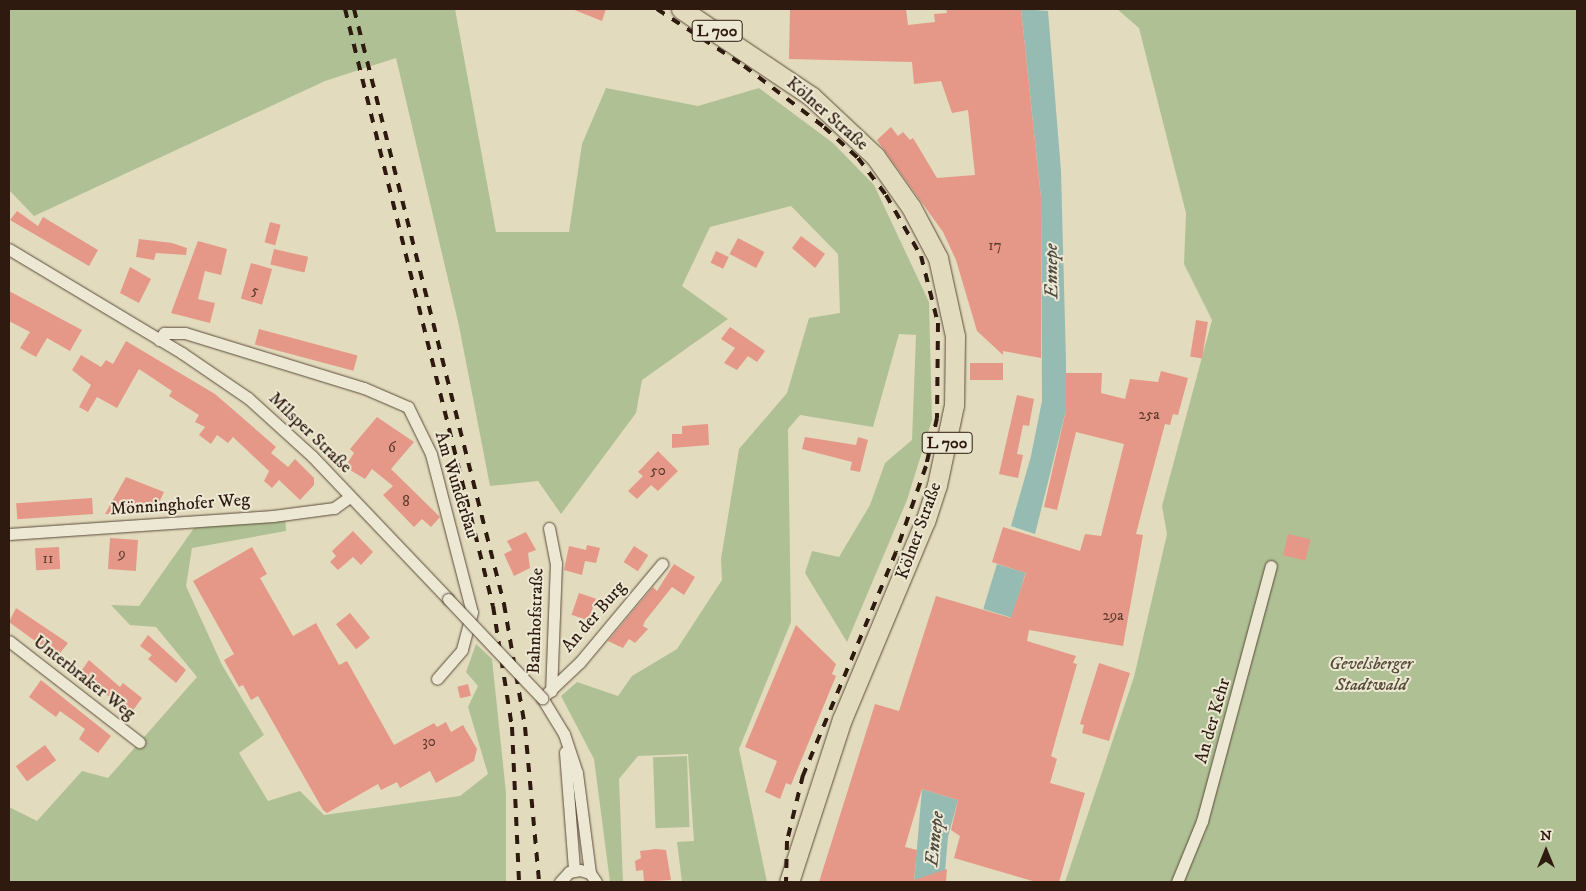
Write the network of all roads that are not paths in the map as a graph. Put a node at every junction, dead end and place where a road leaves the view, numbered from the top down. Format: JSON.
{"nodes":[{"id":1,"x":681,"y":9,"type":"edge"},
{"id":2,"x":9,"y":249,"type":"edge"},
{"id":3,"x":158,"y":340,"type":"junction"},
{"id":4,"x":350,"y":497,"type":"junction"},
{"id":5,"x":548,"y":528,"type":"dead end"},
{"id":6,"x":9,"y":534,"type":"edge"},
{"id":7,"x":662,"y":564,"type":"dead end"},
{"id":8,"x":1271,"y":566,"type":"dead end"},
{"id":9,"x":9,"y":640,"type":"edge"},
{"id":10,"x":437,"y":679,"type":"dead end"},
{"id":11,"x":546,"y":694,"type":"junction"},
{"id":12,"x":564,"y":734,"type":"junction"},
{"id":13,"x":139,"y":742,"type":"dead end"},
{"id":14,"x":574,"y":870,"type":"junction"},
{"id":15,"x":593,"y":878,"type":"edge"},
{"id":16,"x":560,"y":882,"type":"edge"},
{"id":17,"x":789,"y":882,"type":"edge"},
{"id":18,"x":1177,"y":882,"type":"edge"}],
"edges":[{"from":1,"to":17,"type":"main road","name":"Kölner Straße","number":"L 700"},
{"from":2,"to":3,"type":"street","name":"Milsper Straße"},
{"from":3,"to":4,"type":"street","name":"Milsper Straße"},
{"from":3,"to":10,"type":"street","name":"Am Wunderbau"},
{"from":4,"to":6,"type":"street","name":"Mönninghofer Weg"},
{"from":4,"to":11,"type":"street","name":"Milsper Straße","bridge":true},
{"from":5,"to":11,"type":"street","name":"Bahnhofstraße"},
{"from":7,"to":11,"type":"street","name":"An der Burg"},
{"from":8,"to":18,"type":"street","name":"An der Kehr"},
{"from":9,"to":13,"type":"street","name":"Unterbraker Weg"},
{"from":11,"to":12,"type":"street","name":"Bahnhofstraße"},
{"from":12,"to":14,"type":"street","name":"Bahnhofstraße"},
{"from":12,"to":15,"type":"street","name":"Bahnhofstraße"},
{"from":14,"to":15,"type":"street","name":"Bahnhofstraße"},
{"from":14,"to":16,"type":"street"}]}
